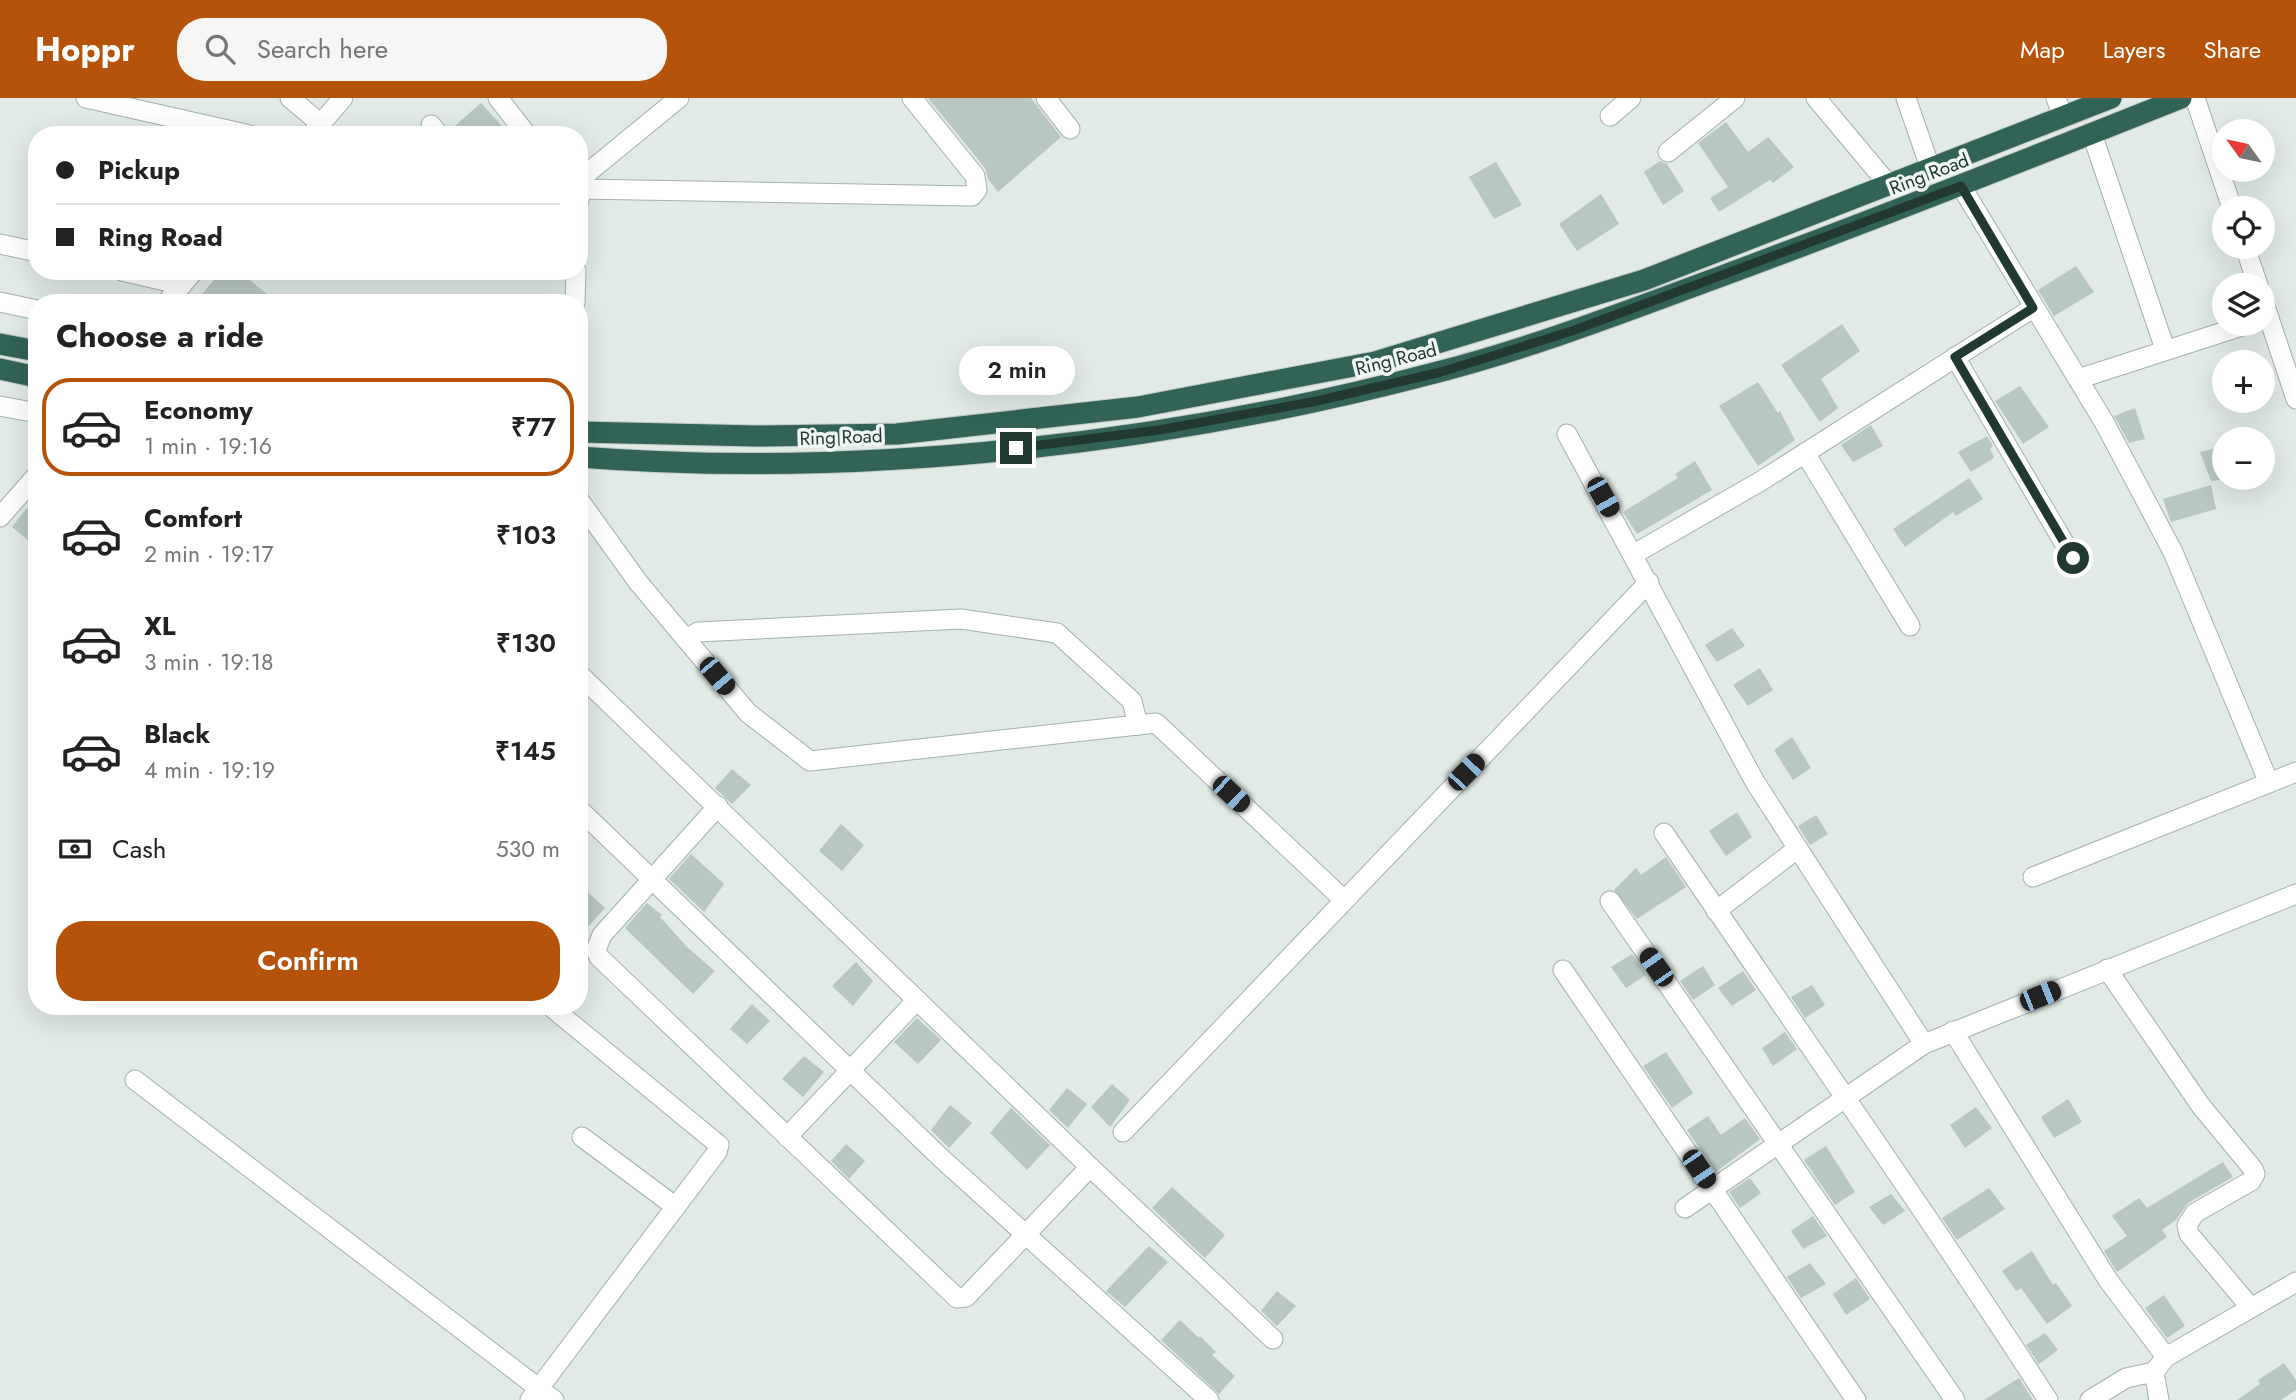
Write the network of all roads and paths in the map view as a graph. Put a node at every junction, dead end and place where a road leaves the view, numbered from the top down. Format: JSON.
{"nodes":[{"id":1,"x":86,"y":98,"type":"edge"},
{"id":2,"x":151,"y":98,"type":"edge"},
{"id":3,"x":290,"y":98,"type":"edge"},
{"id":4,"x":343,"y":98,"type":"edge"},
{"id":5,"x":498,"y":98,"type":"edge"},
{"id":6,"x":679,"y":98,"type":"edge"},
{"id":7,"x":912,"y":98,"type":"edge"},
{"id":8,"x":1046,"y":98,"type":"edge"},
{"id":9,"x":1631,"y":98,"type":"edge"},
{"id":10,"x":1735,"y":98,"type":"edge"},
{"id":11,"x":1816,"y":98,"type":"edge"},
{"id":12,"x":1906,"y":98,"type":"edge"},
{"id":13,"x":2111,"y":98,"type":"edge"},
{"id":14,"x":2181,"y":98,"type":"edge"},
{"id":15,"x":2195,"y":98,"type":"edge"},
{"id":16,"x":2059,"y":108,"type":"edge"},
{"id":17,"x":1610,"y":116,"type":"dead end"},
{"id":18,"x":174,"y":117,"type":"junction"},
{"id":19,"x":212,"y":126,"type":"edge"},
{"id":20,"x":313,"y":126,"type":"edge"},
{"id":21,"x":319,"y":126,"type":"edge"},
{"id":22,"x":520,"y":126,"type":"edge"},
{"id":23,"x":1070,"y":129,"type":"dead end"},
{"id":24,"x":2092,"y":134,"type":"junction"},
{"id":25,"x":1668,"y":152,"type":"dead end"},
{"id":26,"x":1931,"y":170,"type":"junction"},
{"id":27,"x":588,"y":174,"type":"edge"},
{"id":28,"x":1888,"y":184,"type":"junction"},
{"id":29,"x":1961,"y":186,"type":"junction"},
{"id":30,"x":588,"y":189,"type":"edge"},
{"id":31,"x":2228,"y":196,"type":"edge"},
{"id":32,"x":0,"y":244,"type":"edge"},
{"id":33,"x":28,"y":250,"type":"edge"},
{"id":34,"x":186,"y":280,"type":"edge"},
{"id":35,"x":174,"y":294,"type":"edge"},
{"id":36,"x":0,"y":302,"type":"edge"},
{"id":37,"x":28,"y":308,"type":"edge"},
{"id":38,"x":2033,"y":308,"type":"junction"},
{"id":39,"x":2212,"y":335,"type":"edge"},
{"id":40,"x":2274,"y":336,"type":"edge"},
{"id":41,"x":0,"y":344,"type":"edge"},
{"id":42,"x":28,"y":349,"type":"edge"},
{"id":43,"x":2165,"y":349,"type":"junction"},
{"id":44,"x":1955,"y":357,"type":"junction"},
{"id":45,"x":0,"y":369,"type":"edge"},
{"id":46,"x":28,"y":375,"type":"edge"},
{"id":47,"x":2078,"y":379,"type":"junction"},
{"id":48,"x":2296,"y":399,"type":"edge"},
{"id":49,"x":0,"y":406,"type":"edge"},
{"id":50,"x":28,"y":411,"type":"edge"},
{"id":51,"x":588,"y":432,"type":"edge"},
{"id":52,"x":1567,"y":434,"type":"dead end"},
{"id":53,"x":1805,"y":453,"type":"junction"},
{"id":54,"x":588,"y":457,"type":"edge"},
{"id":55,"x":28,"y":485,"type":"edge"},
{"id":56,"x":588,"y":513,"type":"edge"},
{"id":57,"x":0,"y":517,"type":"edge"},
{"id":58,"x":1634,"y":554,"type":"junction"},
{"id":59,"x":2073,"y":558,"type":"dead end"},
{"id":60,"x":1649,"y":582,"type":"junction"},
{"id":61,"x":1910,"y":626,"type":"dead end"},
{"id":62,"x":686,"y":639,"type":"junction"},
{"id":63,"x":588,"y":683,"type":"edge"},
{"id":64,"x":1138,"y":725,"type":"junction"},
{"id":65,"x":2296,"y":772,"type":"edge"},
{"id":66,"x":2269,"y":783,"type":"junction"},
{"id":67,"x":718,"y":806,"type":"junction"},
{"id":68,"x":588,"y":818,"type":"edge"},
{"id":69,"x":1664,"y":833,"type":"dead end"},
{"id":70,"x":1797,"y":849,"type":"junction"},
{"id":71,"x":2033,"y":877,"type":"dead end"},
{"id":72,"x":652,"y":879,"type":"junction"},
{"id":73,"x":2296,"y":894,"type":"edge"},
{"id":74,"x":1344,"y":900,"type":"junction"},
{"id":75,"x":1610,"y":901,"type":"dead end"},
{"id":76,"x":1716,"y":911,"type":"junction"},
{"id":77,"x":2107,"y":969,"type":"junction"},
{"id":78,"x":1563,"y":970,"type":"dead end"},
{"id":79,"x":917,"y":1000,"type":"junction"},
{"id":80,"x":561,"y":1015,"type":"edge"},
{"id":81,"x":1953,"y":1031,"type":"junction"},
{"id":82,"x":1924,"y":1044,"type":"junction"},
{"id":83,"x":849,"y":1069,"type":"junction"},
{"id":84,"x":135,"y":1080,"type":"dead end"},
{"id":85,"x":1843,"y":1098,"type":"junction"},
{"id":86,"x":1123,"y":1132,"type":"dead end"},
{"id":87,"x":582,"y":1137,"type":"dead end"},
{"id":88,"x":787,"y":1137,"type":"junction"},
{"id":89,"x":1779,"y":1143,"type":"junction"},
{"id":90,"x":1090,"y":1167,"type":"junction"},
{"id":91,"x":1714,"y":1191,"type":"junction"},
{"id":92,"x":676,"y":1207,"type":"junction"},
{"id":93,"x":1685,"y":1208,"type":"dead end"},
{"id":94,"x":1025,"y":1236,"type":"junction"},
{"id":95,"x":2296,"y":1282,"type":"edge"},
{"id":96,"x":2251,"y":1308,"type":"junction"},
{"id":97,"x":1273,"y":1339,"type":"dead end"},
{"id":98,"x":2160,"y":1364,"type":"junction"},
{"id":99,"x":541,"y":1396,"type":"edge"},
{"id":100,"x":1209,"y":1400,"type":"edge"},
{"id":101,"x":1856,"y":1400,"type":"edge"},
{"id":102,"x":1955,"y":1400,"type":"edge"},
{"id":103,"x":2048,"y":1400,"type":"edge"},
{"id":104,"x":2090,"y":1400,"type":"edge"},
{"id":105,"x":2159,"y":1400,"type":"edge"}],
"edges":[{"from":1,"to":18,"type":"street"},
{"from":2,"to":18,"type":"street"},
{"from":3,"to":20,"type":"street"},
{"from":4,"to":21,"type":"street"},
{"from":5,"to":22,"type":"street"},
{"from":6,"to":27,"type":"street"},
{"from":7,"to":30,"type":"street"},
{"from":8,"to":23,"type":"street"},
{"from":9,"to":17,"type":"street"},
{"from":10,"to":25,"type":"street"},
{"from":11,"to":28,"type":"street"},
{"from":12,"to":26,"type":"street"},
{"from":13,"to":16,"type":"highway","name":"Ring Road"},
{"from":14,"to":24,"type":"highway","name":"Ring Road"},
{"from":15,"to":31,"type":"street"},
{"from":16,"to":26,"type":"highway","name":"Ring Road"},
{"from":18,"to":19,"type":"street"},
{"from":24,"to":29,"type":"highway","name":"Ring Road"},
{"from":24,"to":43,"type":"street"},
{"from":26,"to":28,"type":"highway","name":"Ring Road"},
{"from":28,"to":51,"type":"highway","name":"Ring Road"},
{"from":29,"to":38,"type":"street"},
{"from":29,"to":54,"type":"highway","name":"Ring Road"},
{"from":32,"to":33,"type":"street"},
{"from":34,"to":35,"type":"street"},
{"from":36,"to":37,"type":"street"},
{"from":38,"to":44,"type":"street"},
{"from":38,"to":47,"type":"street"},
{"from":39,"to":43,"type":"street"},
{"from":40,"to":48,"type":"street"},
{"from":41,"to":42,"type":"highway"},
{"from":43,"to":47,"type":"street"},
{"from":44,"to":53,"type":"street"},
{"from":44,"to":59,"type":"street"},
{"from":45,"to":46,"type":"highway"},
{"from":47,"to":66,"type":"street"},
{"from":49,"to":50,"type":"street"},
{"from":52,"to":58,"type":"street"},
{"from":53,"to":58,"type":"street"},
{"from":53,"to":61,"type":"street"},
{"from":55,"to":57,"type":"street"},
{"from":56,"to":62,"type":"street"},
{"from":58,"to":60,"type":"street"},
{"from":60,"to":70,"type":"street"},
{"from":60,"to":74,"type":"street"},
{"from":62,"to":64,"type":"street"},
{"from":62,"to":64,"type":"street"},
{"from":63,"to":67,"type":"street"},
{"from":64,"to":74,"type":"street"},
{"from":65,"to":66,"type":"street"},
{"from":66,"to":71,"type":"street"},
{"from":67,"to":72,"type":"street"},
{"from":67,"to":79,"type":"street"},
{"from":68,"to":72,"type":"street"},
{"from":69,"to":76,"type":"street"},
{"from":70,"to":76,"type":"street"},
{"from":70,"to":82,"type":"street"},
{"from":72,"to":83,"type":"street"},
{"from":72,"to":88,"type":"street"},
{"from":73,"to":77,"type":"street"},
{"from":74,"to":86,"type":"street"},
{"from":75,"to":89,"type":"street"},
{"from":76,"to":85,"type":"street"},
{"from":77,"to":81,"type":"street"},
{"from":77,"to":96,"type":"street"},
{"from":78,"to":91,"type":"street"},
{"from":79,"to":83,"type":"street"},
{"from":79,"to":90,"type":"street"},
{"from":80,"to":92,"type":"street"},
{"from":81,"to":82,"type":"street"},
{"from":81,"to":98,"type":"street"},
{"from":82,"to":85,"type":"street"},
{"from":83,"to":88,"type":"street"},
{"from":83,"to":94,"type":"street"},
{"from":84,"to":99,"type":"street"},
{"from":85,"to":89,"type":"street"},
{"from":85,"to":103,"type":"street"},
{"from":87,"to":92,"type":"street"},
{"from":88,"to":94,"type":"street"},
{"from":89,"to":91,"type":"street"},
{"from":89,"to":102,"type":"street"},
{"from":90,"to":94,"type":"street"},
{"from":90,"to":97,"type":"street"},
{"from":91,"to":93,"type":"street"},
{"from":91,"to":101,"type":"street"},
{"from":92,"to":99,"type":"street"},
{"from":94,"to":100,"type":"street"},
{"from":95,"to":96,"type":"street"},
{"from":96,"to":98,"type":"street"},
{"from":98,"to":104,"type":"street"},
{"from":98,"to":105,"type":"street"}]}
